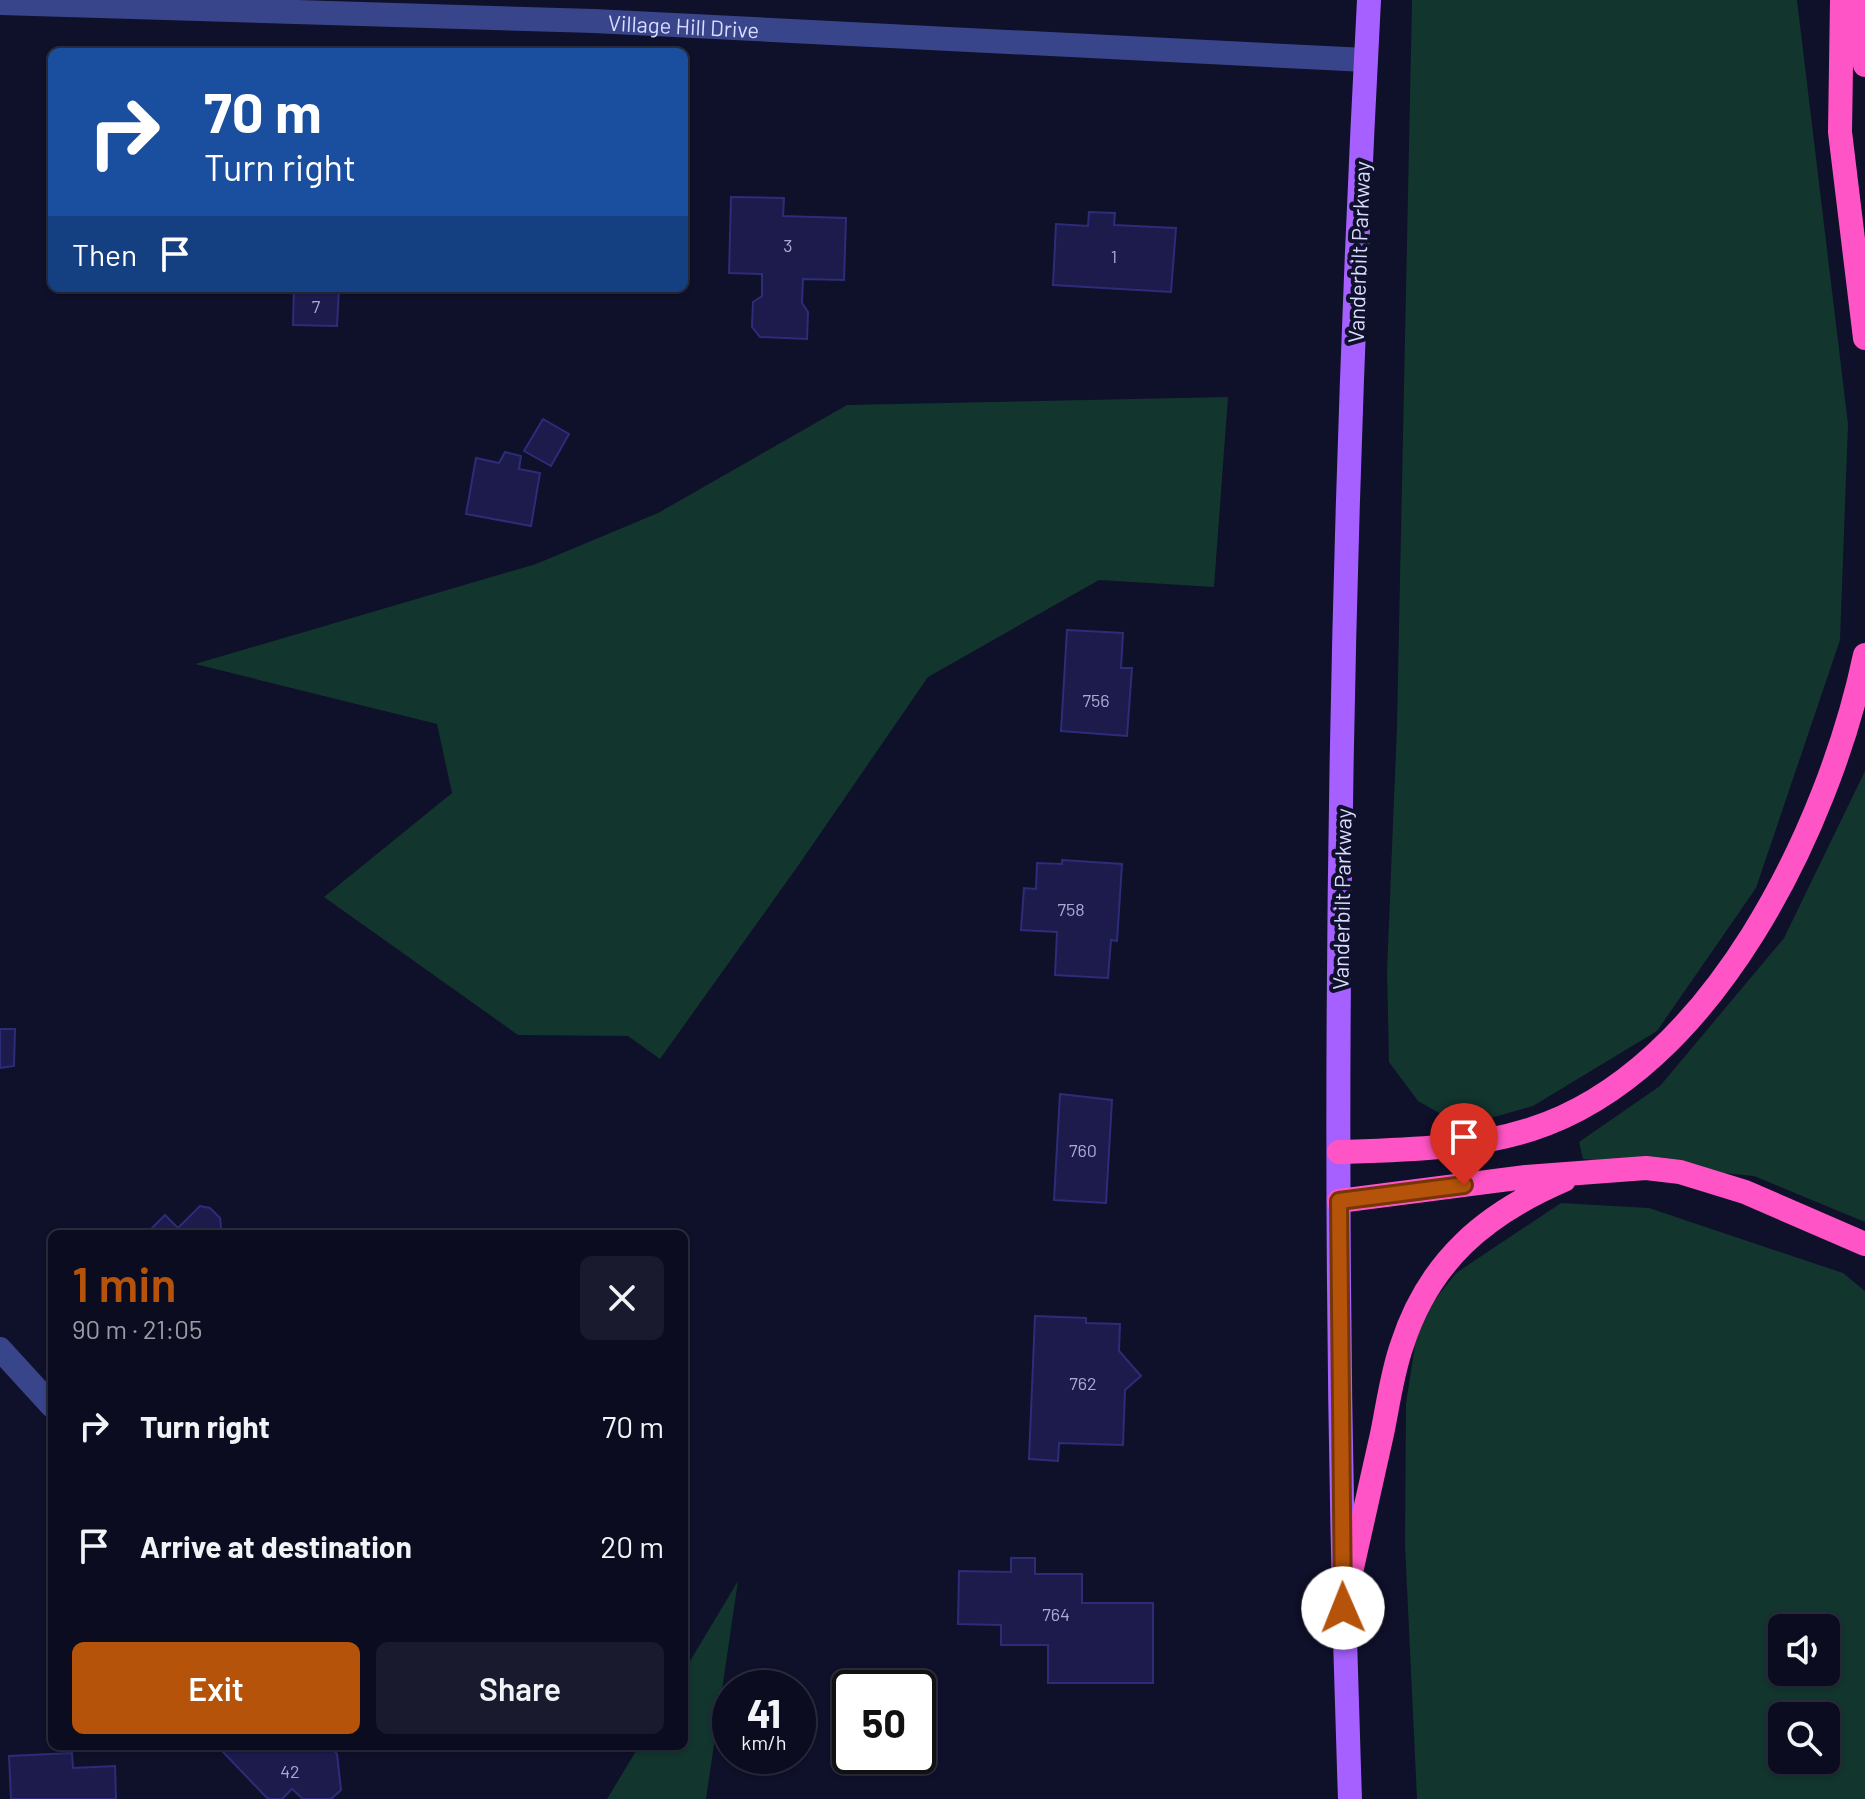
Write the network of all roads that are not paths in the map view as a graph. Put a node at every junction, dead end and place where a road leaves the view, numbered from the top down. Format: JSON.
{"nodes":[{"id":1,"x":1369,"y":0,"type":"edge"},
{"id":2,"x":1842,"y":0,"type":"edge"},
{"id":3,"x":1855,"y":0,"type":"edge"},
{"id":4,"x":0,"y":3,"type":"edge"},
{"id":5,"x":594,"y":11,"type":"edge"},
{"id":6,"x":1366,"y":60,"type":"junction"},
{"id":7,"x":1865,"y":65,"type":"edge"},
{"id":8,"x":1865,"y":338,"type":"edge"},
{"id":9,"x":1865,"y":655,"type":"edge"},
{"id":10,"x":1339,"y":1152,"type":"junction"},
{"id":11,"x":1583,"y":1172,"type":"junction"},
{"id":12,"x":1339,"y":1201,"type":"junction"},
{"id":13,"x":1865,"y":1244,"type":"edge"},
{"id":14,"x":0,"y":1349,"type":"edge"},
{"id":15,"x":48,"y":1402,"type":"edge"},
{"id":16,"x":1343,"y":1608,"type":"junction"},
{"id":17,"x":1350,"y":1799,"type":"edge"}],
"edges":[{"from":1,"to":6,"type":"main road","name":"Vanderbilt Parkway"},
{"from":2,"to":8,"type":"highway"},
{"from":3,"to":7,"type":"highway"},
{"from":4,"to":5,"type":"street","name":"Village Hill Drive"},
{"from":5,"to":6,"type":"street","name":"Village Hill Drive"},
{"from":6,"to":10,"type":"main road","name":"Vanderbilt Parkway"},
{"from":9,"to":10,"type":"highway"},
{"from":10,"to":12,"type":"main road","name":"Vanderbilt Parkway"},
{"from":11,"to":12,"type":"highway"},
{"from":11,"to":13,"type":"highway"},
{"from":11,"to":16,"type":"highway"},
{"from":12,"to":16,"type":"main road","name":"Vanderbilt Parkway"},
{"from":14,"to":15,"type":"street"},
{"from":16,"to":17,"type":"main road","name":"Vanderbilt Parkway"}]}
